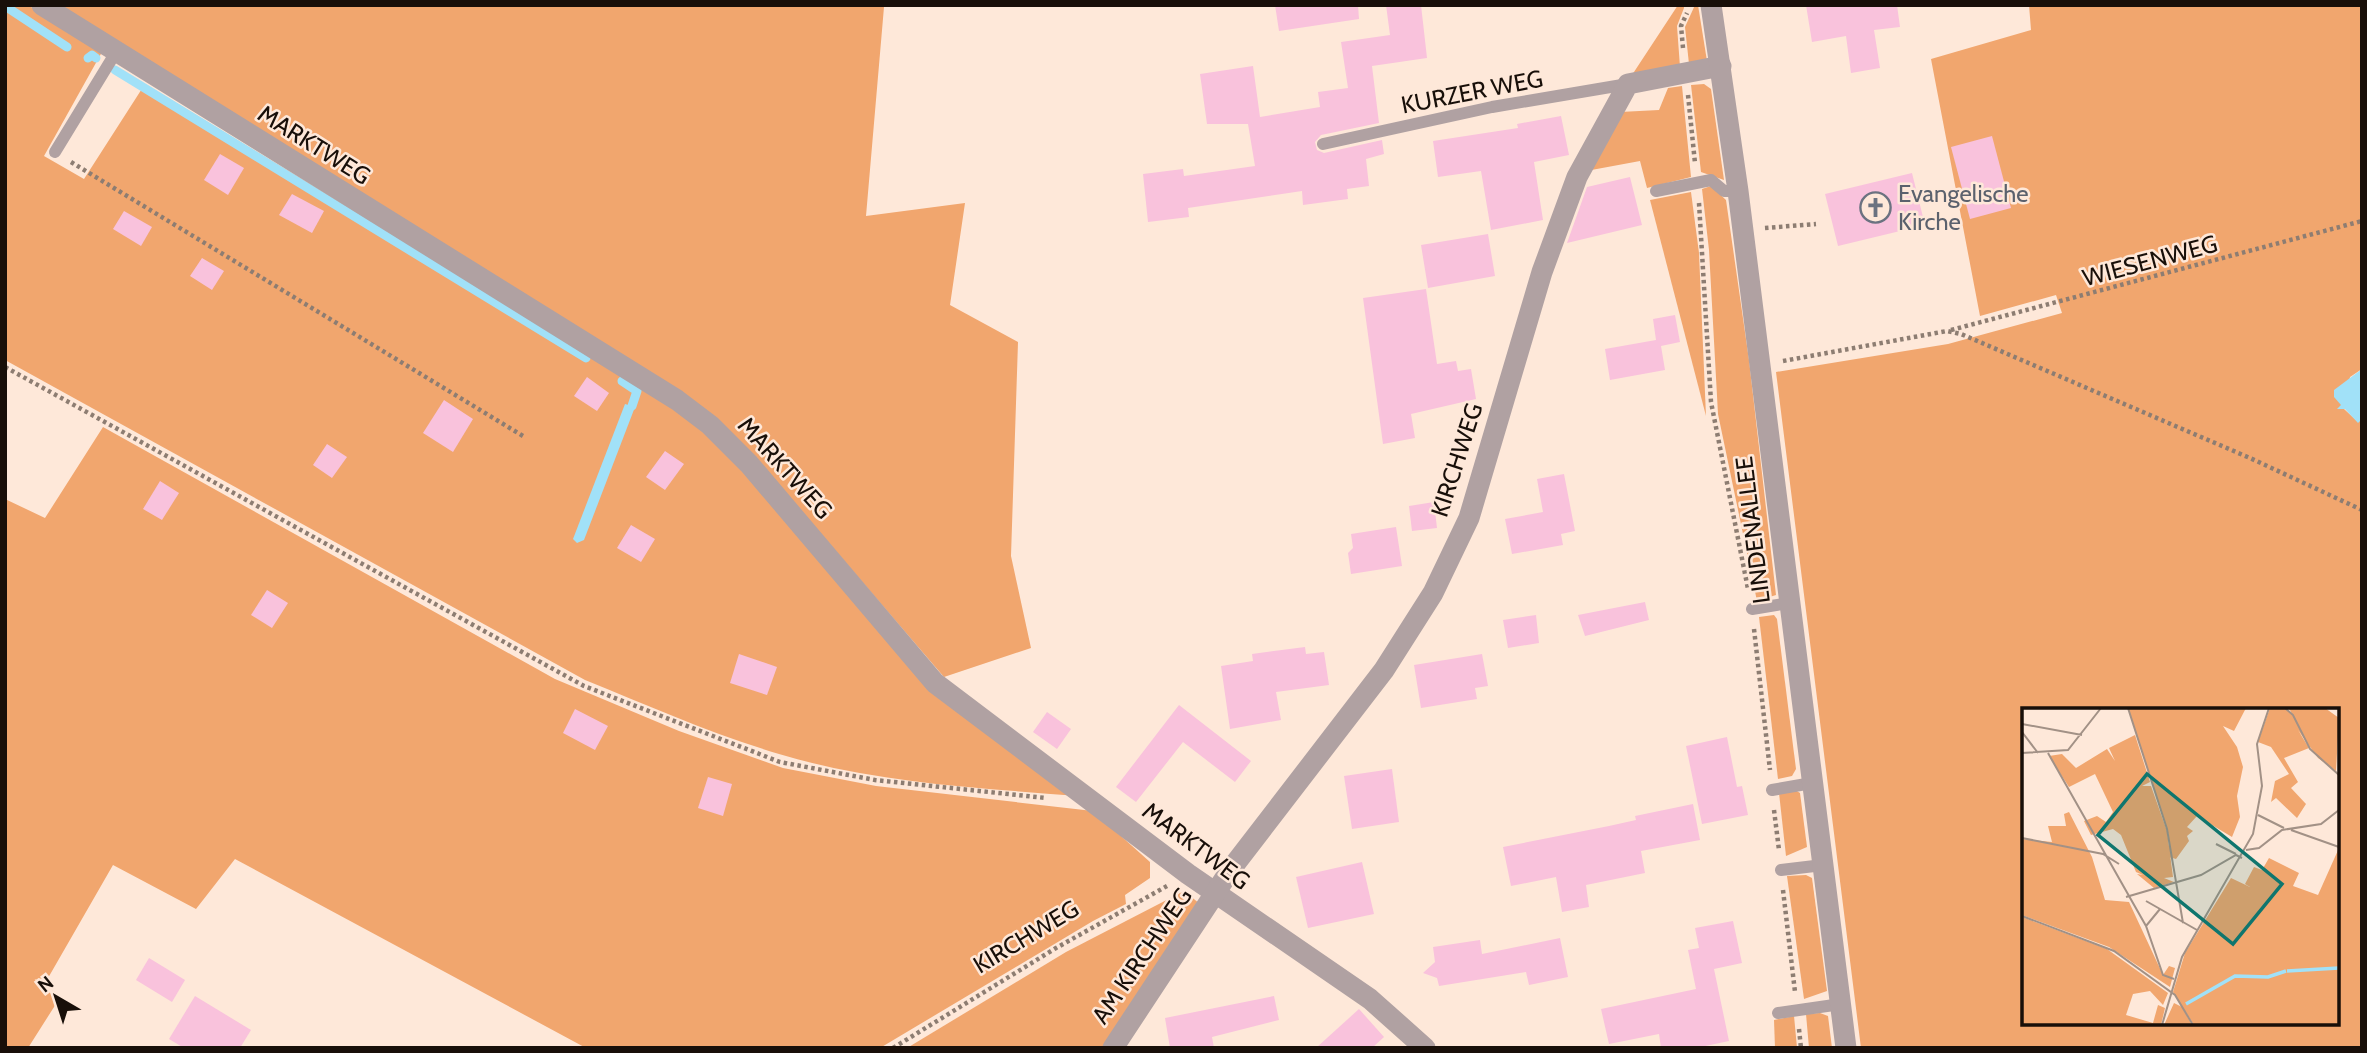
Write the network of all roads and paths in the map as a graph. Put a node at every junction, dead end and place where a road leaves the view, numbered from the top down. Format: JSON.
{"nodes":[{"id":1,"x":42,"y":5,"type":"edge"},
{"id":2,"x":1689,"y":5,"type":"edge"},
{"id":3,"x":1711,"y":5,"type":"edge"},
{"id":4,"x":116,"y":52,"type":"junction"},
{"id":5,"x":1721,"y":66,"type":"junction"},
{"id":6,"x":1685,"y":73,"type":"junction"},
{"id":7,"x":1628,"y":84,"type":"junction"},
{"id":8,"x":1323,"y":144,"type":"dead end"},
{"id":9,"x":55,"y":152,"type":"joint"},
{"id":10,"x":1697,"y":183,"type":"junction"},
{"id":11,"x":1656,"y":191,"type":"dead end"},
{"id":12,"x":1738,"y":191,"type":"junction"},
{"id":13,"x":2362,"y":221,"type":"edge"},
{"id":14,"x":1816,"y":224,"type":"dead end"},
{"id":15,"x":1743,"y":232,"type":"junction"},
{"id":16,"x":1947,"y":331,"type":"junction"},
{"id":17,"x":1760,"y":365,"type":"junction"},
{"id":18,"x":5,"y":367,"type":"edge"},
{"id":19,"x":523,"y":436,"type":"dead end"},
{"id":20,"x":2362,"y":510,"type":"edge"},
{"id":21,"x":1788,"y":603,"type":"junction"},
{"id":22,"x":1752,"y":609,"type":"junction"},
{"id":23,"x":1812,"y":783,"type":"junction"},
{"id":24,"x":1772,"y":790,"type":"junction"},
{"id":25,"x":1054,"y":799,"type":"dead end"},
{"id":26,"x":1823,"y":865,"type":"junction"},
{"id":27,"x":1781,"y":870,"type":"junction"},
{"id":28,"x":1188,"y":874,"type":"junction"},
{"id":29,"x":1215,"y":894,"type":"junction"},
{"id":30,"x":1840,"y":1004,"type":"junction"},
{"id":31,"x":1797,"y":1010,"type":"junction"},
{"id":32,"x":1779,"y":1013,"type":"dead end"},
{"id":33,"x":894,"y":1048,"type":"edge"},
{"id":34,"x":1113,"y":1048,"type":"edge"},
{"id":35,"x":1425,"y":1048,"type":"edge"},
{"id":36,"x":1801,"y":1048,"type":"edge"},
{"id":37,"x":1846,"y":1048,"type":"edge"}],
"edges":[{"from":1,"to":4,"type":"street","name":"MARKTWEG"},
{"from":2,"to":6,"type":"path"},
{"from":3,"to":5,"type":"street","name":"LINDENALLEE"},
{"from":4,"to":9,"type":"lane"},
{"from":4,"to":28,"type":"street","name":"MARKTWEG"},
{"from":5,"to":6,"type":"street"},
{"from":5,"to":12,"type":"street","name":"LINDENALLEE"},
{"from":6,"to":7,"type":"street"},
{"from":6,"to":10,"type":"path"},
{"from":7,"to":8,"type":"lane","name":"KURZER WEG"},
{"from":7,"to":29,"type":"street","name":"KIRCHWEG"},
{"from":9,"to":19,"type":"path"},
{"from":10,"to":11,"type":"lane"},
{"from":10,"to":12,"type":"lane"},
{"from":10,"to":22,"type":"path"},
{"from":12,"to":15,"type":"street","name":"LINDENALLEE"},
{"from":13,"to":16,"type":"path","name":"WIESENWEG"},
{"from":14,"to":15,"type":"path"},
{"from":15,"to":17,"type":"street","name":"LINDENALLEE"},
{"from":16,"to":17,"type":"path","name":"WIESENWEG"},
{"from":16,"to":20,"type":"path"},
{"from":17,"to":21,"type":"street","name":"LINDENALLEE"},
{"from":18,"to":25,"type":"path"},
{"from":21,"to":22,"type":"lane"},
{"from":21,"to":23,"type":"street","name":"LINDENALLEE"},
{"from":22,"to":24,"type":"path"},
{"from":23,"to":24,"type":"lane"},
{"from":23,"to":26,"type":"street","name":"LINDENALLEE"},
{"from":24,"to":27,"type":"path"},
{"from":26,"to":27,"type":"lane"},
{"from":26,"to":30,"type":"street","name":"LINDENALLEE"},
{"from":27,"to":31,"type":"path"},
{"from":28,"to":29,"type":"street","name":"MARKTWEG"},
{"from":28,"to":33,"type":"path","name":"KIRCHWEG"},
{"from":29,"to":34,"type":"street","name":"AM KIRCHWEG"},
{"from":29,"to":35,"type":"street","name":"MARKTWEG"},
{"from":30,"to":31,"type":"lane"},
{"from":30,"to":37,"type":"street","name":"LINDENALLEE"},
{"from":31,"to":32,"type":"lane"},
{"from":31,"to":36,"type":"path"}]}
